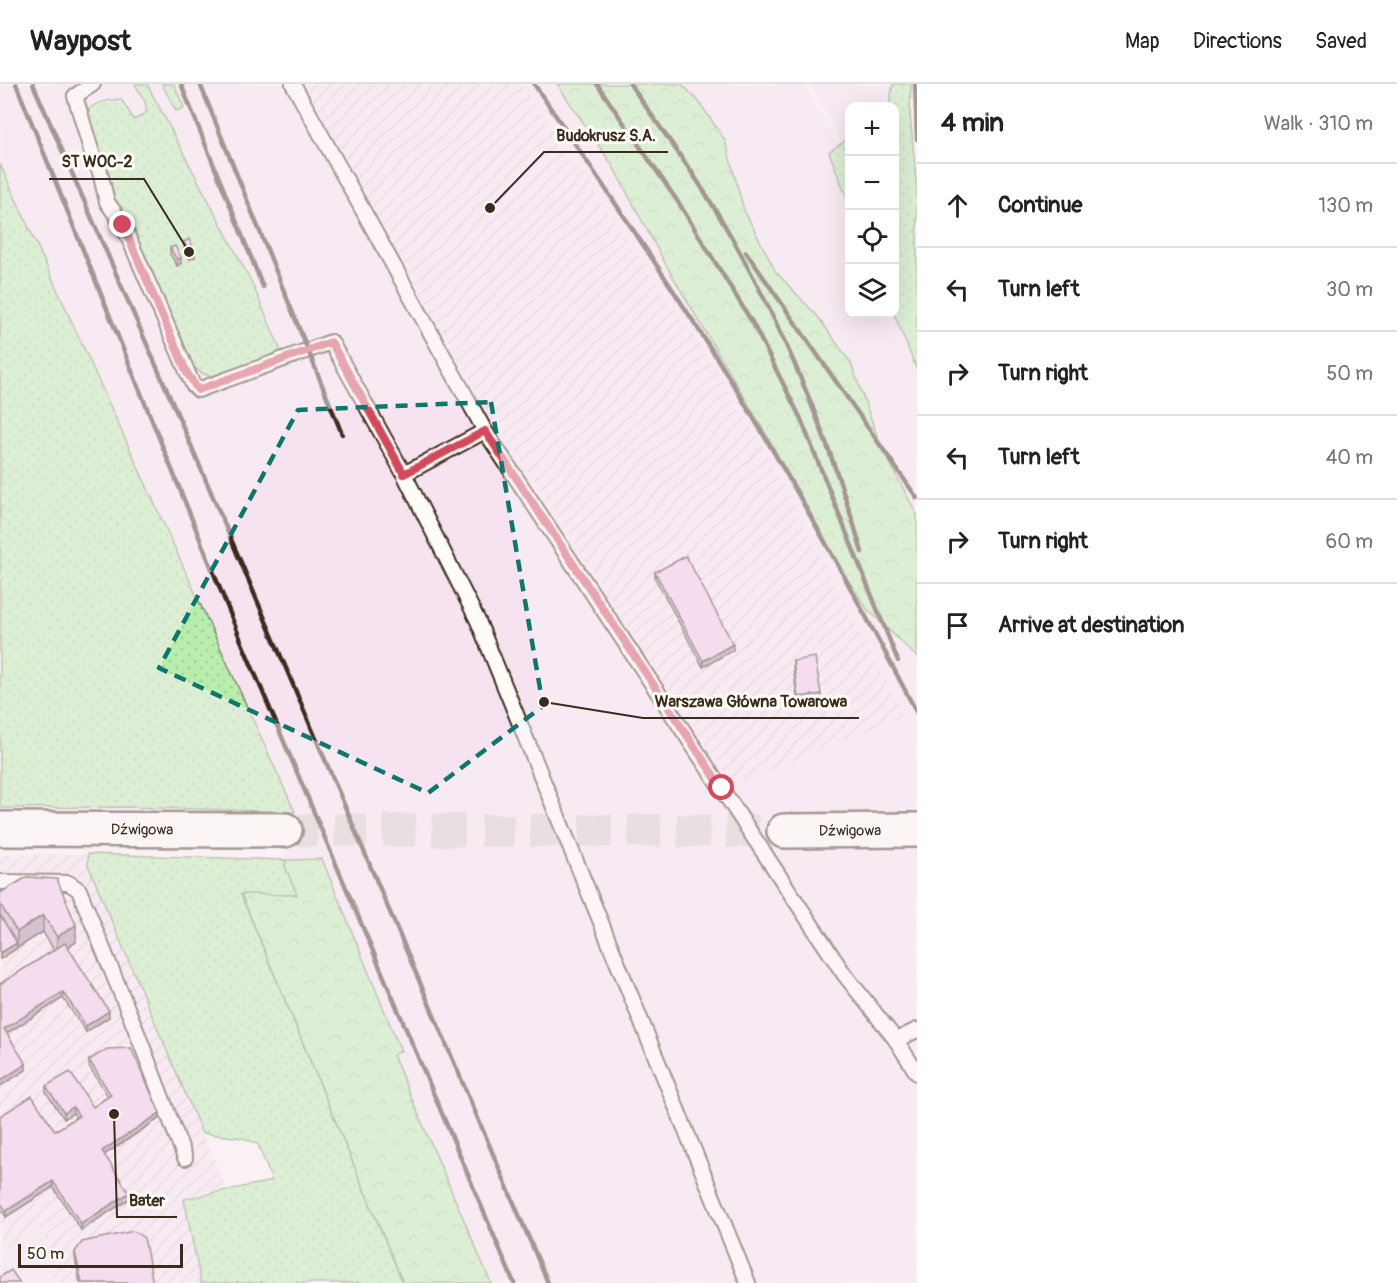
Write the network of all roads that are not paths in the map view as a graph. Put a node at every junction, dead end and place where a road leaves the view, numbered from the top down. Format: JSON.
{"nodes":[{"id":1,"x":93,"y":84,"type":"edge"},
{"id":2,"x":293,"y":84,"type":"edge"},
{"id":3,"x":485,"y":431,"type":"junction"},
{"id":4,"x":404,"y":474,"type":"junction"},
{"id":5,"x":0,"y":829,"type":"edge"},
{"id":6,"x":285,"y":830,"type":"tunnel mouth"},
{"id":7,"x":917,"y":830,"type":"edge"},
{"id":8,"x":784,"y":831,"type":"tunnel mouth"},
{"id":9,"x":0,"y":882,"type":"edge"},
{"id":10,"x":917,"y":1030,"type":"edge"},
{"id":11,"x":896,"y":1040,"type":"junction"},
{"id":12,"x":917,"y":1073,"type":"edge"},
{"id":13,"x":185,"y":1158,"type":"dead end"},
{"id":14,"x":748,"y":1283,"type":"edge"}],
"edges":[{"from":1,"to":4,"type":"lane"},
{"from":2,"to":3,"type":"lane"},
{"from":3,"to":4,"type":"lane"},
{"from":3,"to":11,"type":"lane"},
{"from":4,"to":14,"type":"lane"},
{"from":5,"to":6,"type":"main road","name":"Dźwigowa"},
{"from":7,"to":8,"type":"main road","name":"Dźwigowa"},
{"from":9,"to":13,"type":"lane"},
{"from":10,"to":11,"type":"lane"},
{"from":11,"to":12,"type":"lane"}]}
